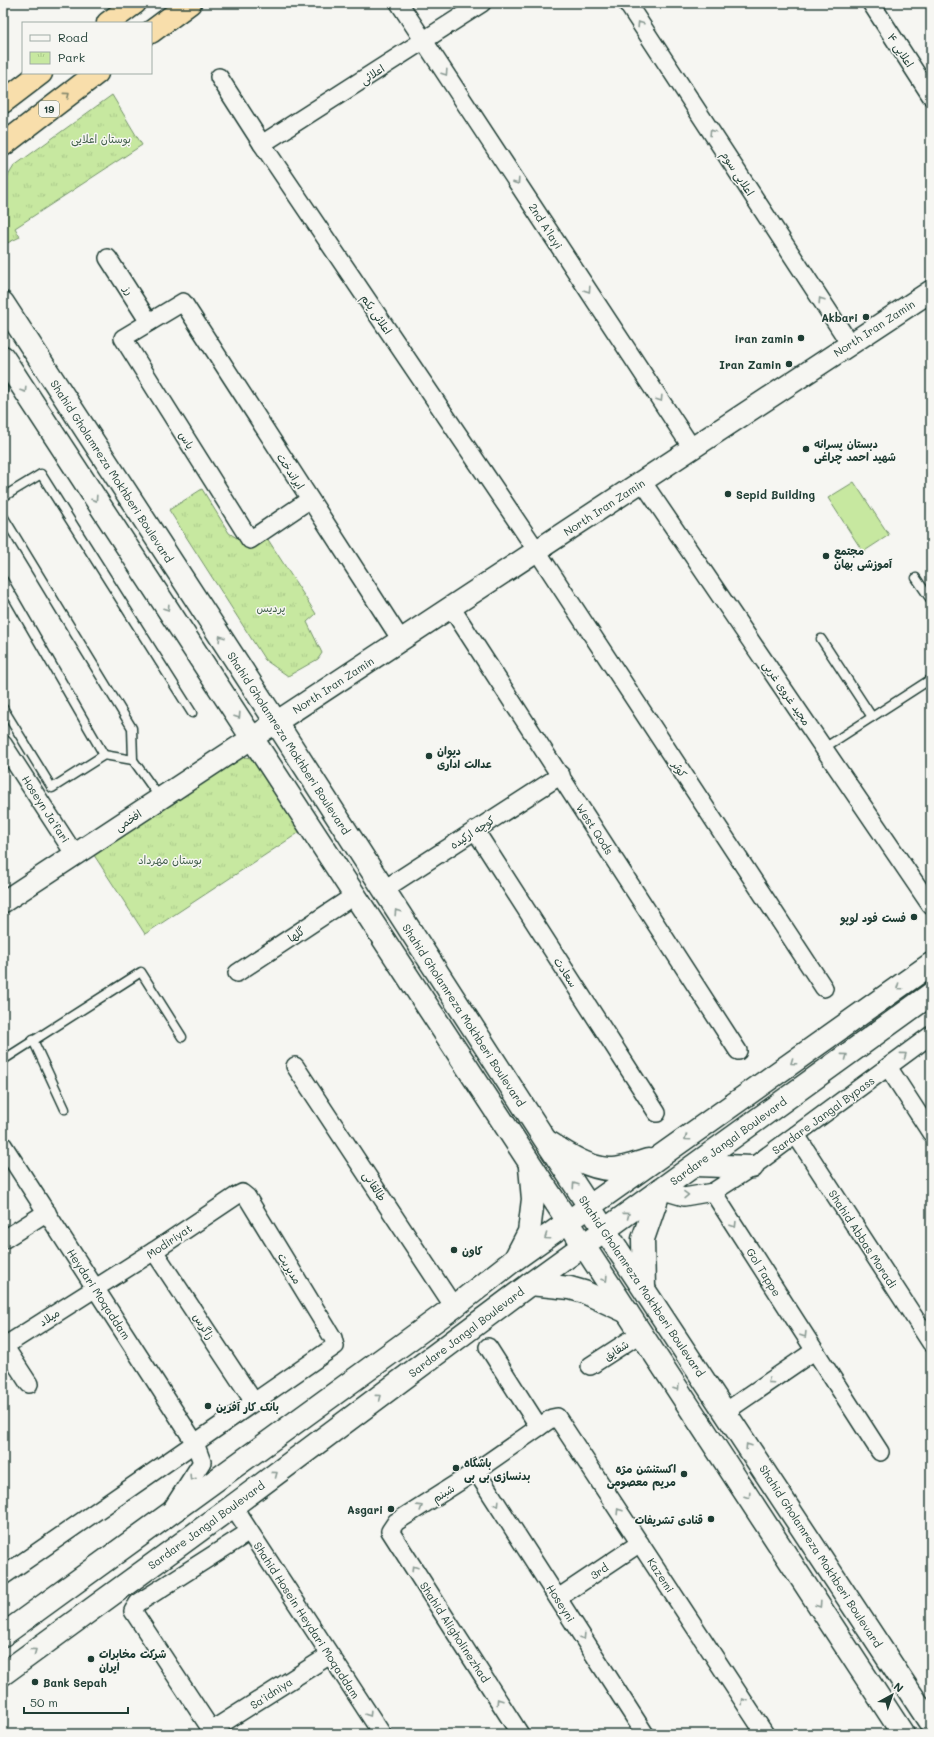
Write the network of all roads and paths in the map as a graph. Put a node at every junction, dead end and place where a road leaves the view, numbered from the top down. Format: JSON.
{"nodes":[{"id":1,"x":135,"y":3,"type":"edge"},
{"id":2,"x":190,"y":3,"type":"edge"},
{"id":3,"x":399,"y":3,"type":"edge"},
{"id":4,"x":482,"y":3,"type":"edge"},
{"id":5,"x":627,"y":3,"type":"edge"},
{"id":6,"x":870,"y":3,"type":"edge"},
{"id":7,"x":109,"y":22,"type":"edge"},
{"id":8,"x":152,"y":31,"type":"edge"},
{"id":9,"x":424,"y":40,"type":"junction"},
{"id":10,"x":32,"y":74,"type":"edge"},
{"id":11,"x":40,"y":74,"type":"edge"},
{"id":12,"x":96,"y":74,"type":"edge"},
{"id":13,"x":219,"y":77,"type":"dead end"},
{"id":14,"x":3,"y":90,"type":"edge"},
{"id":15,"x":931,"y":96,"type":"edge"},
{"id":16,"x":3,"y":102,"type":"edge"},
{"id":17,"x":23,"y":129,"type":"junction"},
{"id":18,"x":262,"y":144,"type":"junction"},
{"id":19,"x":3,"y":145,"type":"edge"},
{"id":20,"x":3,"y":157,"type":"edge"},
{"id":21,"x":108,"y":258,"type":"dead end"},
{"id":22,"x":931,"y":291,"type":"edge"},
{"id":23,"x":183,"y":302,"type":"joint"},
{"id":24,"x":3,"y":303,"type":"edge"},
{"id":25,"x":149,"y":322,"type":"junction"},
{"id":26,"x":850,"y":344,"type":"junction"},
{"id":27,"x":3,"y":357,"type":"edge"},
{"id":28,"x":692,"y":448,"type":"junction"},
{"id":29,"x":642,"y":482,"type":"junction"},
{"id":30,"x":3,"y":497,"type":"edge"},
{"id":31,"x":309,"y":500,"type":"junction"},
{"id":32,"x":3,"y":516,"type":"edge"},
{"id":33,"x":537,"y":551,"type":"junction"},
{"id":34,"x":916,"y":578,"type":"dead end"},
{"id":35,"x":3,"y":580,"type":"edge"},
{"id":36,"x":931,"y":600,"type":"edge"},
{"id":37,"x":451,"y":607,"type":"junction"},
{"id":38,"x":821,"y":638,"type":"dead end"},
{"id":39,"x":401,"y":640,"type":"junction"},
{"id":40,"x":931,"y":679,"type":"edge"},
{"id":41,"x":3,"y":708,"type":"edge"},
{"id":42,"x":192,"y":713,"type":"dead end"},
{"id":43,"x":872,"y":717,"type":"junction"},
{"id":44,"x":276,"y":722,"type":"junction"},
{"id":45,"x":252,"y":738,"type":"junction"},
{"id":46,"x":3,"y":744,"type":"edge"},
{"id":47,"x":824,"y":748,"type":"junction"},
{"id":48,"x":104,"y":755,"type":"junction"},
{"id":49,"x":133,"y":760,"type":"junction"},
{"id":50,"x":561,"y":775,"type":"junction"},
{"id":51,"x":160,"y":799,"type":"junction"},
{"id":52,"x":474,"y":830,"type":"junction"},
{"id":53,"x":75,"y":855,"type":"junction"},
{"id":54,"x":383,"y":890,"type":"junction"},
{"id":55,"x":355,"y":895,"type":"junction"},
{"id":56,"x":3,"y":902,"type":"edge"},
{"id":57,"x":931,"y":906,"type":"edge"},
{"id":58,"x":931,"y":964,"type":"edge"},
{"id":59,"x":237,"y":973,"type":"dead end"},
{"id":60,"x":824,"y":988,"type":"dead end"},
{"id":61,"x":931,"y":994,"type":"edge"},
{"id":62,"x":931,"y":1035,"type":"edge"},
{"id":63,"x":182,"y":1037,"type":"dead end"},
{"id":64,"x":33,"y":1040,"type":"junction"},
{"id":65,"x":738,"y":1051,"type":"dead end"},
{"id":66,"x":3,"y":1060,"type":"edge"},
{"id":67,"x":295,"y":1066,"type":"dead end"},
{"id":68,"x":888,"y":1067,"type":"junction"},
{"id":69,"x":65,"y":1109,"type":"dead end"},
{"id":70,"x":657,"y":1113,"type":"dead end"},
{"id":71,"x":931,"y":1134,"type":"edge"},
{"id":72,"x":796,"y":1135,"type":"junction"},
{"id":73,"x":544,"y":1138,"type":"junction"},
{"id":74,"x":3,"y":1145,"type":"edge"},
{"id":75,"x":659,"y":1158,"type":"junction"},
{"id":76,"x":530,"y":1164,"type":"junction"},
{"id":77,"x":696,"y":1165,"type":"junction"},
{"id":78,"x":752,"y":1167,"type":"junction"},
{"id":79,"x":660,"y":1190,"type":"junction"},
{"id":80,"x":713,"y":1192,"type":"junction"},
{"id":81,"x":590,"y":1207,"type":"junction"},
{"id":82,"x":47,"y":1212,"type":"junction"},
{"id":83,"x":568,"y":1222,"type":"junction"},
{"id":84,"x":605,"y":1231,"type":"junction"},
{"id":85,"x":3,"y":1240,"type":"edge"},
{"id":86,"x":584,"y":1246,"type":"junction"},
{"id":87,"x":154,"y":1251,"type":"junction"},
{"id":88,"x":514,"y":1260,"type":"junction"},
{"id":89,"x":530,"y":1284,"type":"junction"},
{"id":90,"x":95,"y":1287,"type":"junction"},
{"id":91,"x":644,"y":1288,"type":"junction"},
{"id":92,"x":454,"y":1307,"type":"junction"},
{"id":93,"x":627,"y":1312,"type":"junction"},
{"id":94,"x":641,"y":1333,"type":"junction"},
{"id":95,"x":931,"y":1343,"type":"edge"},
{"id":96,"x":4,"y":1346,"type":"edge"},
{"id":97,"x":488,"y":1347,"type":"dead end"},
{"id":98,"x":814,"y":1351,"type":"junction"},
{"id":99,"x":590,"y":1366,"type":"dead end"},
{"id":100,"x":29,"y":1384,"type":"dead end"},
{"id":101,"x":254,"y":1402,"type":"junction"},
{"id":102,"x":725,"y":1412,"type":"junction"},
{"id":103,"x":557,"y":1417,"type":"joint"},
{"id":104,"x":539,"y":1427,"type":"junction"},
{"id":105,"x":195,"y":1443,"type":"junction"},
{"id":106,"x":880,"y":1452,"type":"dead end"},
{"id":107,"x":476,"y":1471,"type":"junction"},
{"id":108,"x":233,"y":1506,"type":"junction"},
{"id":109,"x":166,"y":1516,"type":"junction"},
{"id":110,"x":390,"y":1530,"type":"joint"},
{"id":111,"x":249,"y":1532,"type":"junction"},
{"id":112,"x":640,"y":1543,"type":"junction"},
{"id":113,"x":3,"y":1576,"type":"edge"},
{"id":114,"x":558,"y":1598,"type":"junction"},
{"id":115,"x":3,"y":1635,"type":"edge"},
{"id":116,"x":330,"y":1655,"type":"junction"},
{"id":117,"x":3,"y":1674,"type":"edge"},
{"id":118,"x":931,"y":1724,"type":"edge"},
{"id":119,"x":213,"y":1732,"type":"edge"},
{"id":120,"x":382,"y":1734,"type":"edge"},
{"id":121,"x":520,"y":1734,"type":"edge"},
{"id":122,"x":645,"y":1734,"type":"edge"},
{"id":123,"x":765,"y":1734,"type":"edge"},
{"id":124,"x":903,"y":1734,"type":"edge"}],
"edges":[{"from":1,"to":7,"type":"highway"},
{"from":2,"to":8,"type":"highway"},
{"from":3,"to":9,"type":"street","name":"2nd A'layi"},
{"from":4,"to":9,"type":"street","name":"اعلائی"},
{"from":26,"to":5,"type":"street","name":"اعلایی سوم","one_way":true},
{"from":6,"to":15,"type":"street","name":"اعلایی ۴"},
{"from":9,"to":18,"type":"street","name":"اعلائی"},
{"from":9,"to":28,"type":"street","name":"2nd A'layi","one_way":true},
{"from":10,"to":14,"type":"highway"},
{"from":11,"to":16,"type":"highway"},
{"from":17,"to":12,"type":"highway","number":"19","one_way":true},
{"from":13,"to":18,"type":"street","name":"اعلائی یکم"},
{"from":17,"to":19,"type":"highway","number":"19"},
{"from":17,"to":20,"type":"highway"},
{"from":18,"to":33,"type":"street","name":"اعلائی یکم"},
{"from":21,"to":25,"type":"street","name":"رز"},
{"from":22,"to":26,"type":"street","name":"North Iran Zamin"},
{"from":23,"to":25,"type":"street","name":"یاس"},
{"from":23,"to":31,"type":"street","name":"ایراندخت"},
{"from":44,"to":24,"type":"main road","name":"Shahid Gholamreza Mokhberi Boulevard","one_way":true},
{"from":25,"to":31,"type":"street","name":"یاس"},
{"from":26,"to":28,"type":"street","name":"North Iran Zamin"},
{"from":27,"to":45,"type":"main road","one_way":true},
{"from":28,"to":29,"type":"street","name":"North Iran Zamin"},
{"from":29,"to":33,"type":"street","name":"North Iran Zamin"},
{"from":29,"to":47,"type":"street","name":"مجید غروی غربی"},
{"from":30,"to":42,"type":"lane"},
{"from":31,"to":39,"type":"street","name":"ایراندخت"},
{"from":32,"to":49,"type":"lane"},
{"from":33,"to":37,"type":"street","name":"North Iran Zamin"},
{"from":33,"to":60,"type":"street","name":"کوثر"},
{"from":34,"to":36,"type":"lane"},
{"from":35,"to":48,"type":"lane"},
{"from":37,"to":39,"type":"street","name":"North Iran Zamin"},
{"from":37,"to":50,"type":"street","name":"West Qods"},
{"from":38,"to":43,"type":"lane"},
{"from":39,"to":44,"type":"street","name":"North Iran Zamin"},
{"from":40,"to":43,"type":"lane"},
{"from":41,"to":48,"type":"lane"},
{"from":43,"to":47,"type":"lane"},
{"from":44,"to":45,"type":"street","name":"North Iran Zamin"},
{"from":44,"to":54,"type":"main road","name":"Shahid Gholamreza Mokhberi Boulevard"},
{"from":45,"to":51,"type":"street","name":"افخمی"},
{"from":45,"to":55,"type":"main road"},
{"from":46,"to":53,"type":"street","name":"Hoseyn Ja'fari"},
{"from":47,"to":57,"type":"street","name":"مجید غروی غربی"},
{"from":48,"to":49,"type":"lane"},
{"from":49,"to":51,"type":"lane"},
{"from":50,"to":52,"type":"street","name":"کوچه ارکیده"},
{"from":50,"to":65,"type":"street","name":"West Qods"},
{"from":51,"to":53,"type":"street","name":"افخمی"},
{"from":52,"to":54,"type":"street","name":"کوچه ارکیده"},
{"from":52,"to":70,"type":"street","name":"سعادت"},
{"from":53,"to":56,"type":"street","name":"افخمی"},
{"from":73,"to":54,"type":"main road","name":"Shahid Gholamreza Mokhberi Boulevard","one_way":true},
{"from":55,"to":59,"type":"street","name":"گلها"},
{"from":55,"to":76,"type":"main road"},
{"from":58,"to":75,"type":"main road","one_way":true},
{"from":77,"to":61,"type":"main road","name":"Sardare Jangal Boulevard","one_way":true},
{"from":68,"to":62,"type":"street","name":"Sardare Jangal Bypass","one_way":true},
{"from":63,"to":64,"type":"lane"},
{"from":64,"to":66,"type":"lane"},
{"from":64,"to":69,"type":"lane"},
{"from":67,"to":92,"type":"street","name":"طالقانی"},
{"from":68,"to":71,"type":"street"},
{"from":68,"to":72,"type":"street","name":"Sardare Jangal Bypass"},
{"from":72,"to":78,"type":"street","name":"Sardare Jangal Bypass"},
{"from":72,"to":95,"type":"street","name":"Shahid Abbas Moradi"},
{"from":73,"to":75,"type":"main road"},
{"from":81,"to":73,"type":"main road","name":"Shahid Gholamreza Mokhberi Boulevard","one_way":true},
{"from":74,"to":82,"type":"street","name":"Heydari Moqaddam"},
{"from":75,"to":81,"type":"main road"},
{"from":76,"to":83,"type":"main road"},
{"from":76,"to":88,"type":"main road"},
{"from":77,"to":78,"type":"main road"},
{"from":77,"to":79,"type":"main road","name":"Sardare Jangal Boulevard"},
{"from":78,"to":80,"type":"street","name":"Sardare Jangal Bypass"},
{"from":79,"to":80,"type":"street","one_way":true},
{"from":84,"to":79,"type":"main road","name":"Sardare Jangal Boulevard","one_way":true},
{"from":79,"to":91,"type":"main road"},
{"from":80,"to":98,"type":"street","name":"Gol Tappe","one_way":true},
{"from":81,"to":83,"type":"main road"},
{"from":81,"to":84,"type":"main road","name":"Shahid Gholamreza Mokhberi Boulevard"},
{"from":82,"to":85,"type":"street"},
{"from":82,"to":90,"type":"street","name":"Heydari Moqaddam"},
{"from":83,"to":86,"type":"main road"},
{"from":83,"to":88,"type":"main road","one_way":true},
{"from":84,"to":86,"type":"main road","name":"Sardare Jangal Boulevard"},
{"from":84,"to":91,"type":"main road","name":"Shahid Gholamreza Mokhberi Boulevard"},
{"from":86,"to":89,"type":"main road","name":"Sardare Jangal Boulevard"},
{"from":86,"to":93,"type":"main road","one_way":true},
{"from":87,"to":90,"type":"street","name":"Modiriyat"},
{"from":87,"to":101,"type":"street","name":"زاگرس"},
{"from":87,"to":101,"type":"street","name":"مدیریت"},
{"from":88,"to":92,"type":"main road"},
{"from":89,"to":93,"type":"main road"},
{"from":108,"to":89,"type":"main road","name":"Sardare Jangal Boulevard","one_way":true},
{"from":90,"to":96,"type":"street","name":"میلاد"},
{"from":90,"to":105,"type":"street","name":"Heydari Moqaddam"},
{"from":91,"to":102,"type":"main road","name":"Shahid Gholamreza Mokhberi Boulevard"},
{"from":92,"to":109,"type":"main road"},
{"from":93,"to":94,"type":"main road"},
{"from":94,"to":99,"type":"street","name":"شقایق"},
{"from":94,"to":124,"type":"main road","one_way":true},
{"from":96,"to":100,"type":"street"},
{"from":97,"to":104,"type":"street"},
{"from":98,"to":102,"type":"street","one_way":true},
{"from":98,"to":106,"type":"street","name":"Gol Tappe"},
{"from":101,"to":105,"type":"street"},
{"from":118,"to":102,"type":"main road","name":"Shahid Gholamreza Mokhberi Boulevard","one_way":true},
{"from":103,"to":104,"type":"street","name":"شبنم"},
{"from":112,"to":103,"type":"street","name":"Kazemi","one_way":true},
{"from":104,"to":107,"type":"street","name":"شبنم"},
{"from":105,"to":109,"type":"street","name":"Heydari Moqaddam","one_way":true},
{"from":105,"to":113,"type":"street"},
{"from":110,"to":107,"type":"street","name":"شبنم","one_way":true},
{"from":107,"to":114,"type":"street","name":"Hoseyni","one_way":true},
{"from":108,"to":111,"type":"street","name":"Shahid Hosein Heydari Moqaddam"},
{"from":117,"to":108,"type":"main road","name":"Sardare Jangal Boulevard","one_way":true},
{"from":109,"to":115,"type":"main road"},
{"from":121,"to":110,"type":"street","name":"Shahid Aligholinezhad","one_way":true},
{"from":111,"to":116,"type":"street","name":"Shahid Hosein Heydari Moqaddam"},
{"from":111,"to":119,"type":"street","name":"Sa'idniya"},
{"from":112,"to":114,"type":"street","name":"3rd"},
{"from":123,"to":112,"type":"street","name":"Kazemi","one_way":true},
{"from":114,"to":122,"type":"street","name":"Hoseyni","one_way":true},
{"from":116,"to":119,"type":"street","name":"Sa'idniya"},
{"from":116,"to":120,"type":"street","name":"Shahid Hosein Heydari Moqaddam","one_way":true}]}
